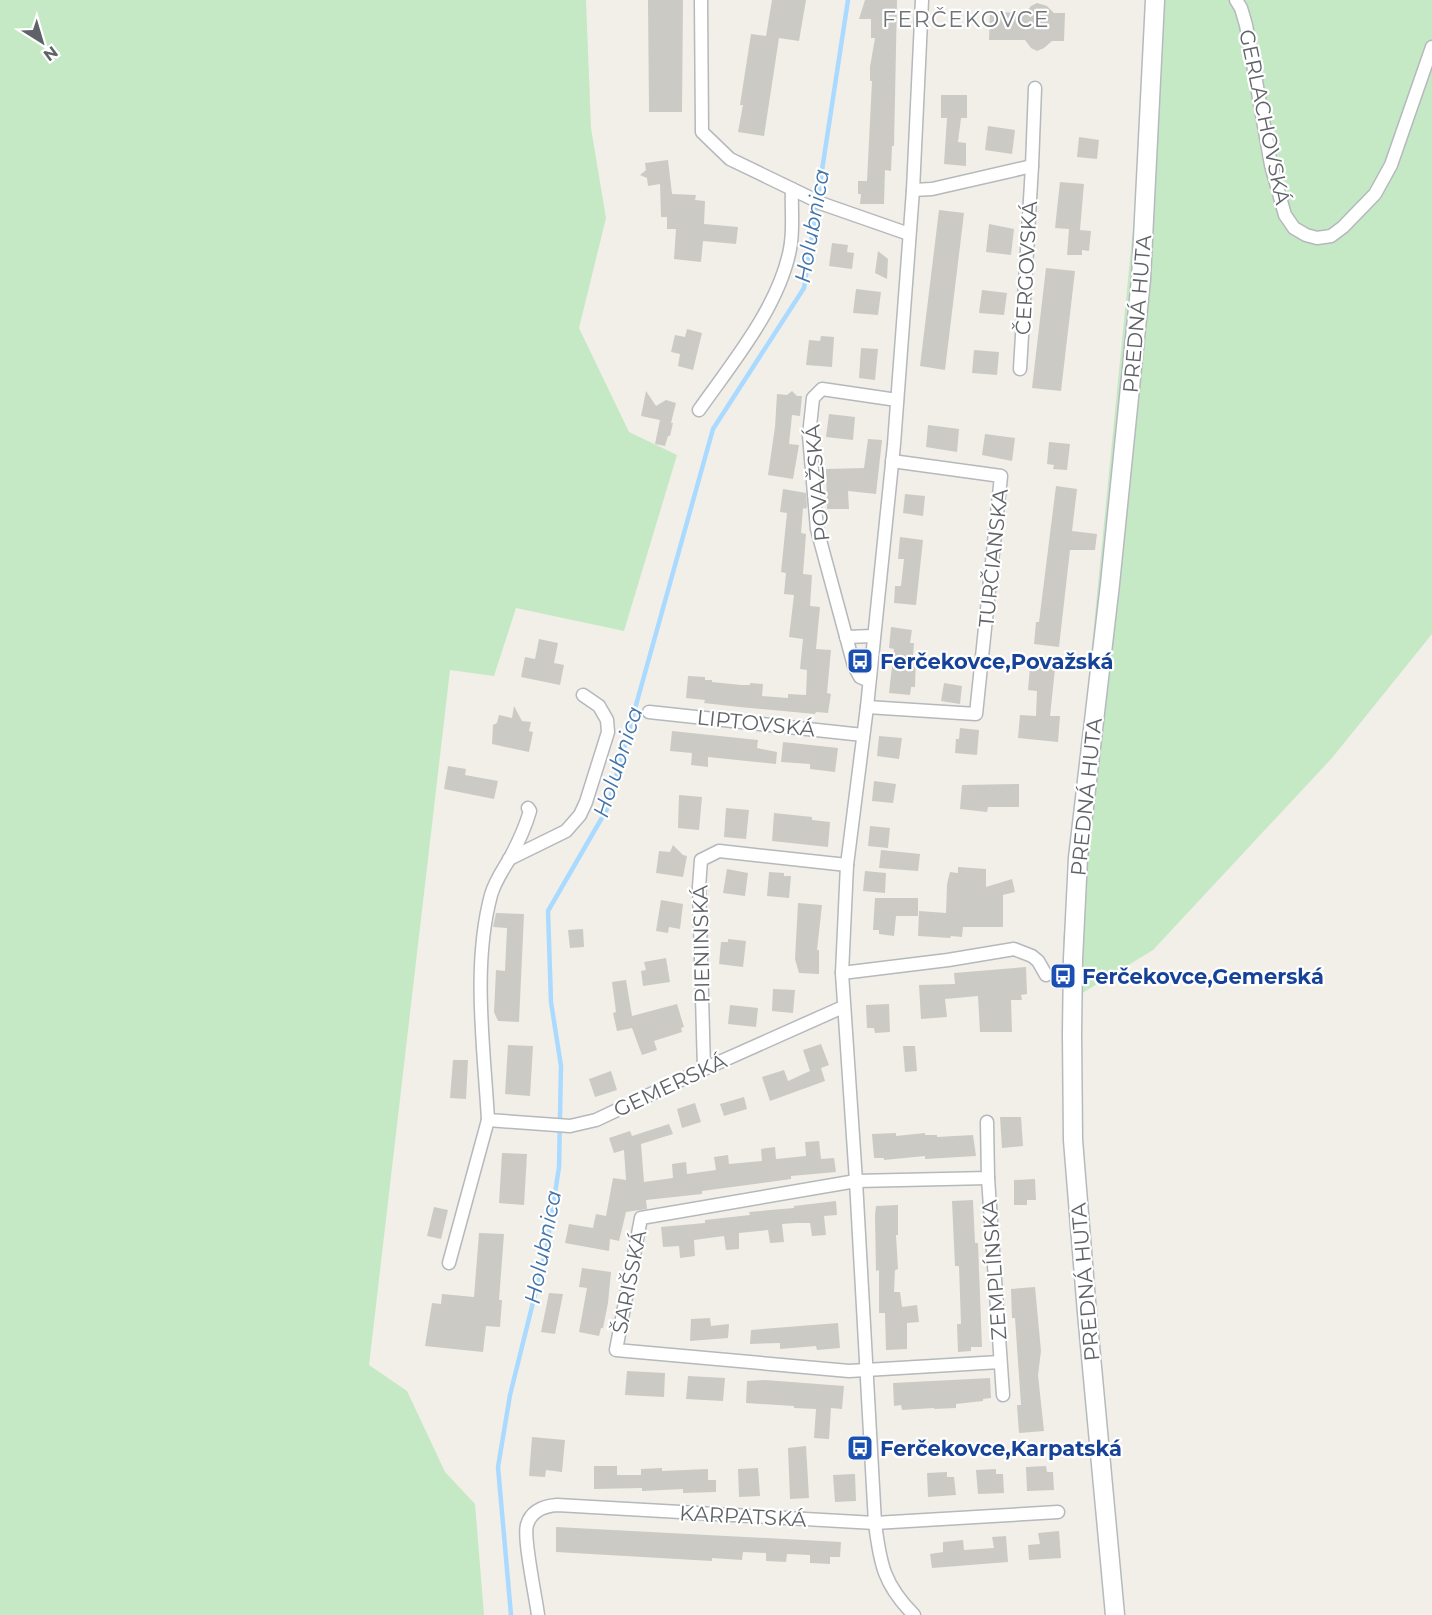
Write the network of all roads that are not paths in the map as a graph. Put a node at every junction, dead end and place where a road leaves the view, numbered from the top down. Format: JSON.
{"nodes":[{"id":1,"x":700,"y":0,"type":"edge"},
{"id":2,"x":922,"y":0,"type":"edge"},
{"id":3,"x":1155,"y":0,"type":"edge"},
{"id":4,"x":1236,"y":0,"type":"edge"},
{"id":5,"x":1432,"y":47,"type":"edge"},
{"id":6,"x":1035,"y":88,"type":"dead end"},
{"id":7,"x":1032,"y":166,"type":"junction"},
{"id":8,"x":913,"y":190,"type":"junction"},
{"id":9,"x":798,"y":191,"type":"junction"},
{"id":10,"x":909,"y":234,"type":"junction"},
{"id":11,"x":1020,"y":369,"type":"dead end"},
{"id":12,"x":897,"y":400,"type":"junction"},
{"id":13,"x":699,"y":410,"type":"dead end"},
{"id":14,"x":892,"y":461,"type":"junction"},
{"id":15,"x":873,"y":636,"type":"junction"},
{"id":16,"x":846,"y":637,"type":"junction"},
{"id":17,"x":869,"y":681,"type":"junction"},
{"id":18,"x":583,"y":695,"type":"dead end"},
{"id":19,"x":867,"y":707,"type":"junction"},
{"id":20,"x":649,"y":712,"type":"dead end"},
{"id":21,"x":863,"y":735,"type":"junction"},
{"id":22,"x":528,"y":808,"type":"dead end"},
{"id":23,"x":509,"y":859,"type":"junction"},
{"id":24,"x":847,"y":865,"type":"junction"},
{"id":25,"x":842,"y":973,"type":"junction"},
{"id":26,"x":1046,"y":975,"type":"dead end"},
{"id":27,"x":843,"y":1006,"type":"junction"},
{"id":28,"x":704,"y":1069,"type":"junction"},
{"id":29,"x":488,"y":1120,"type":"junction"},
{"id":30,"x":987,"y":1122,"type":"dead end"},
{"id":31,"x":988,"y":1178,"type":"junction"},
{"id":32,"x":856,"y":1181,"type":"junction"},
{"id":33,"x":448,"y":1263,"type":"dead end"},
{"id":34,"x":1000,"y":1362,"type":"junction"},
{"id":35,"x":866,"y":1370,"type":"junction"},
{"id":36,"x":1003,"y":1395,"type":"dead end"},
{"id":37,"x":1058,"y":1512,"type":"dead end"},
{"id":38,"x":875,"y":1523,"type":"junction"},
{"id":39,"x":538,"y":1615,"type":"edge"},
{"id":40,"x":914,"y":1615,"type":"edge"},
{"id":41,"x":1115,"y":1615,"type":"edge"}],
"edges":[{"from":1,"to":9,"type":"street"},
{"from":2,"to":8,"type":"street"},
{"from":3,"to":41,"type":"main road","name":"PREDNÁ HUTA"},
{"from":4,"to":5,"type":"street","name":"GERLACHOVSKÁ"},
{"from":6,"to":7,"type":"street","name":"ČERGOVSKÁ"},
{"from":7,"to":8,"type":"street"},
{"from":7,"to":11,"type":"street","name":"ČERGOVSKÁ"},
{"from":8,"to":10,"type":"street"},
{"from":9,"to":10,"type":"street"},
{"from":9,"to":13,"type":"street"},
{"from":10,"to":12,"type":"street"},
{"from":12,"to":14,"type":"street"},
{"from":12,"to":16,"type":"street","name":"POVAŽSKÁ"},
{"from":14,"to":15,"type":"street"},
{"from":14,"to":19,"type":"street","name":"TURČIANSKA"},
{"from":15,"to":16,"type":"street"},
{"from":15,"to":17,"type":"street"},
{"from":16,"to":17,"type":"street","name":"POVAŽSKÁ"},
{"from":17,"to":19,"type":"street"},
{"from":18,"to":23,"type":"street"},
{"from":19,"to":21,"type":"street"},
{"from":20,"to":21,"type":"street","name":"LIPTOVSKÁ"},
{"from":21,"to":24,"type":"street"},
{"from":22,"to":23,"type":"street"},
{"from":23,"to":29,"type":"street"},
{"from":24,"to":25,"type":"street"},
{"from":24,"to":28,"type":"street","name":"PIENINSKÁ"},
{"from":25,"to":26,"type":"street"},
{"from":25,"to":27,"type":"street"},
{"from":27,"to":28,"type":"street","name":"GEMERSKÁ"},
{"from":27,"to":32,"type":"street"},
{"from":28,"to":29,"type":"street","name":"GEMERSKÁ"},
{"from":29,"to":33,"type":"street"},
{"from":30,"to":31,"type":"street","name":"ZEMPLÍNSKA"},
{"from":31,"to":32,"type":"street"},
{"from":31,"to":34,"type":"street","name":"ZEMPLÍNSKA"},
{"from":32,"to":35,"type":"street"},
{"from":32,"to":35,"type":"street","name":"ŠARIŠSKÁ"},
{"from":34,"to":35,"type":"street","name":"ZEMPLÍNSKA"},
{"from":34,"to":36,"type":"street","name":"ZEMPLÍNSKA"},
{"from":35,"to":38,"type":"street"},
{"from":37,"to":38,"type":"street","name":"KARPATSKÁ"},
{"from":38,"to":39,"type":"street","name":"KARPATSKÁ"},
{"from":38,"to":40,"type":"street"}]}
